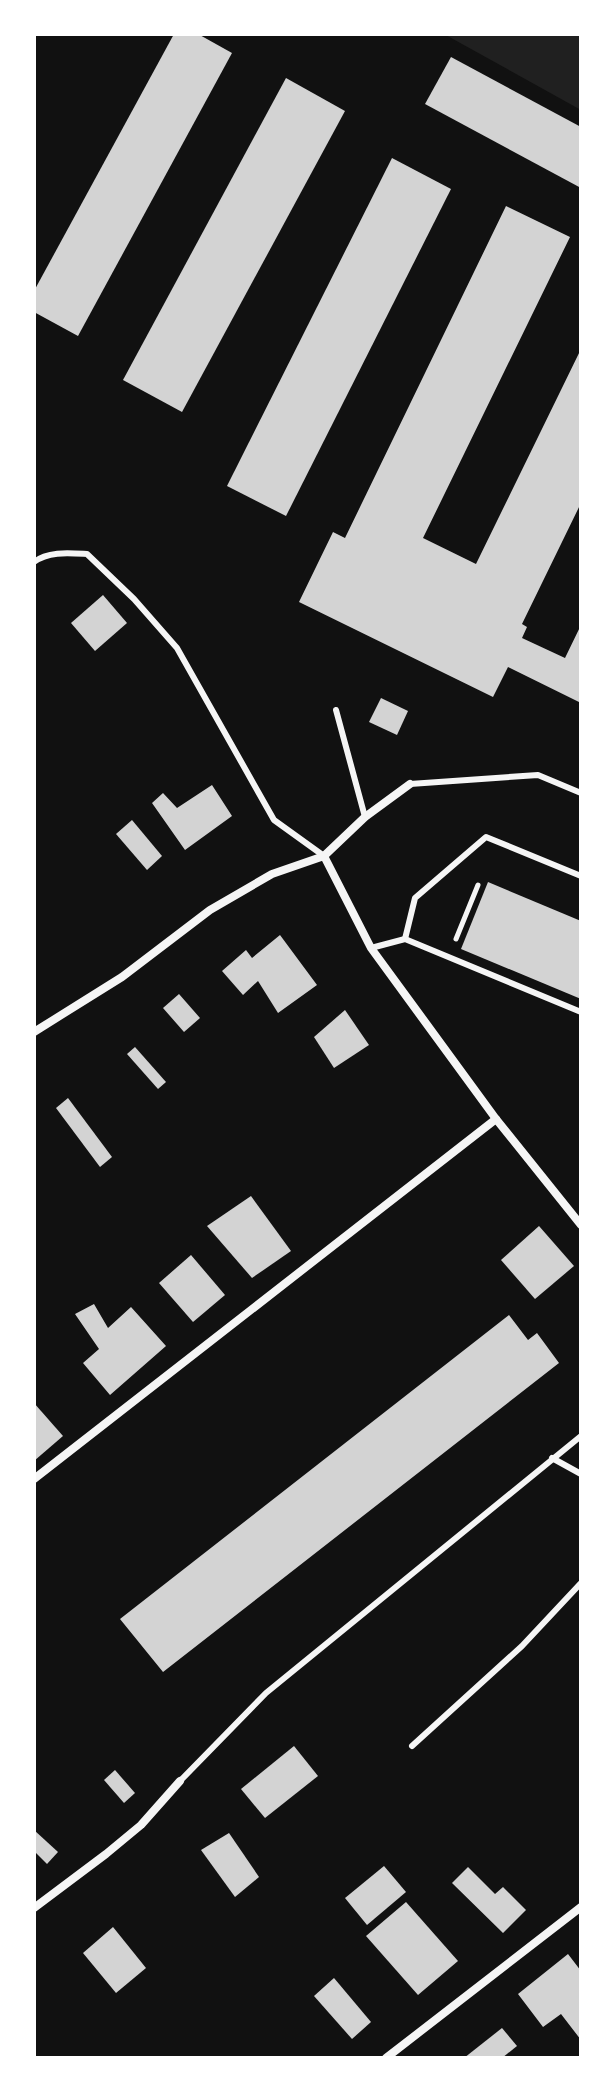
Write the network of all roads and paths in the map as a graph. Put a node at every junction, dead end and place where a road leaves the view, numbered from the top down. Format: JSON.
{"nodes":[{"id":1,"x":37,"y":555,"type":"edge"},
{"id":2,"x":34,"y":562,"type":"edge"},
{"id":3,"x":336,"y":710,"type":"dead end"},
{"id":4,"x":410,"y":784,"type":"joint"},
{"id":5,"x":581,"y":793,"type":"edge"},
{"id":6,"x":365,"y":817,"type":"junction"},
{"id":7,"x":324,"y":856,"type":"junction"},
{"id":8,"x":581,"y":876,"type":"edge"},
{"id":9,"x":478,"y":885,"type":"dead end"},
{"id":10,"x":459,"y":932,"type":"dead end"},
{"id":11,"x":405,"y":939,"type":"junction"},
{"id":12,"x":371,"y":948,"type":"junction"},
{"id":13,"x":581,"y":1012,"type":"edge"},
{"id":14,"x":34,"y":1032,"type":"edge"},
{"id":15,"x":496,"y":1119,"type":"junction"},
{"id":16,"x":581,"y":1225,"type":"edge"},
{"id":17,"x":581,"y":1436,"type":"edge"},
{"id":18,"x":552,"y":1458,"type":"junction"},
{"id":19,"x":581,"y":1474,"type":"edge"},
{"id":20,"x":34,"y":1479,"type":"edge"},
{"id":21,"x":581,"y":1583,"type":"edge"},
{"id":22,"x":412,"y":1746,"type":"dead end"},
{"id":23,"x":180,"y":1781,"type":"joint"},
{"id":24,"x":581,"y":1907,"type":"edge"},
{"id":25,"x":34,"y":1908,"type":"edge"},
{"id":26,"x":386,"y":2058,"type":"edge"}],
"edges":[{"from":1,"to":2,"type":"lane"},
{"from":1,"to":7,"type":"lane"},
{"from":3,"to":6,"type":"lane"},
{"from":4,"to":5,"type":"lane"},
{"from":4,"to":6,"type":"street"},
{"from":6,"to":7,"type":"street"},
{"from":7,"to":12,"type":"street"},
{"from":7,"to":14,"type":"street"},
{"from":8,"to":11,"type":"lane"},
{"from":9,"to":10,"type":"path"},
{"from":11,"to":12,"type":"lane"},
{"from":11,"to":13,"type":"lane"},
{"from":12,"to":15,"type":"street"},
{"from":15,"to":16,"type":"street"},
{"from":15,"to":20,"type":"street"},
{"from":17,"to":18,"type":"lane"},
{"from":18,"to":19,"type":"lane"},
{"from":18,"to":23,"type":"lane"},
{"from":21,"to":22,"type":"lane"},
{"from":23,"to":25,"type":"street"},
{"from":24,"to":26,"type":"street"}]}
